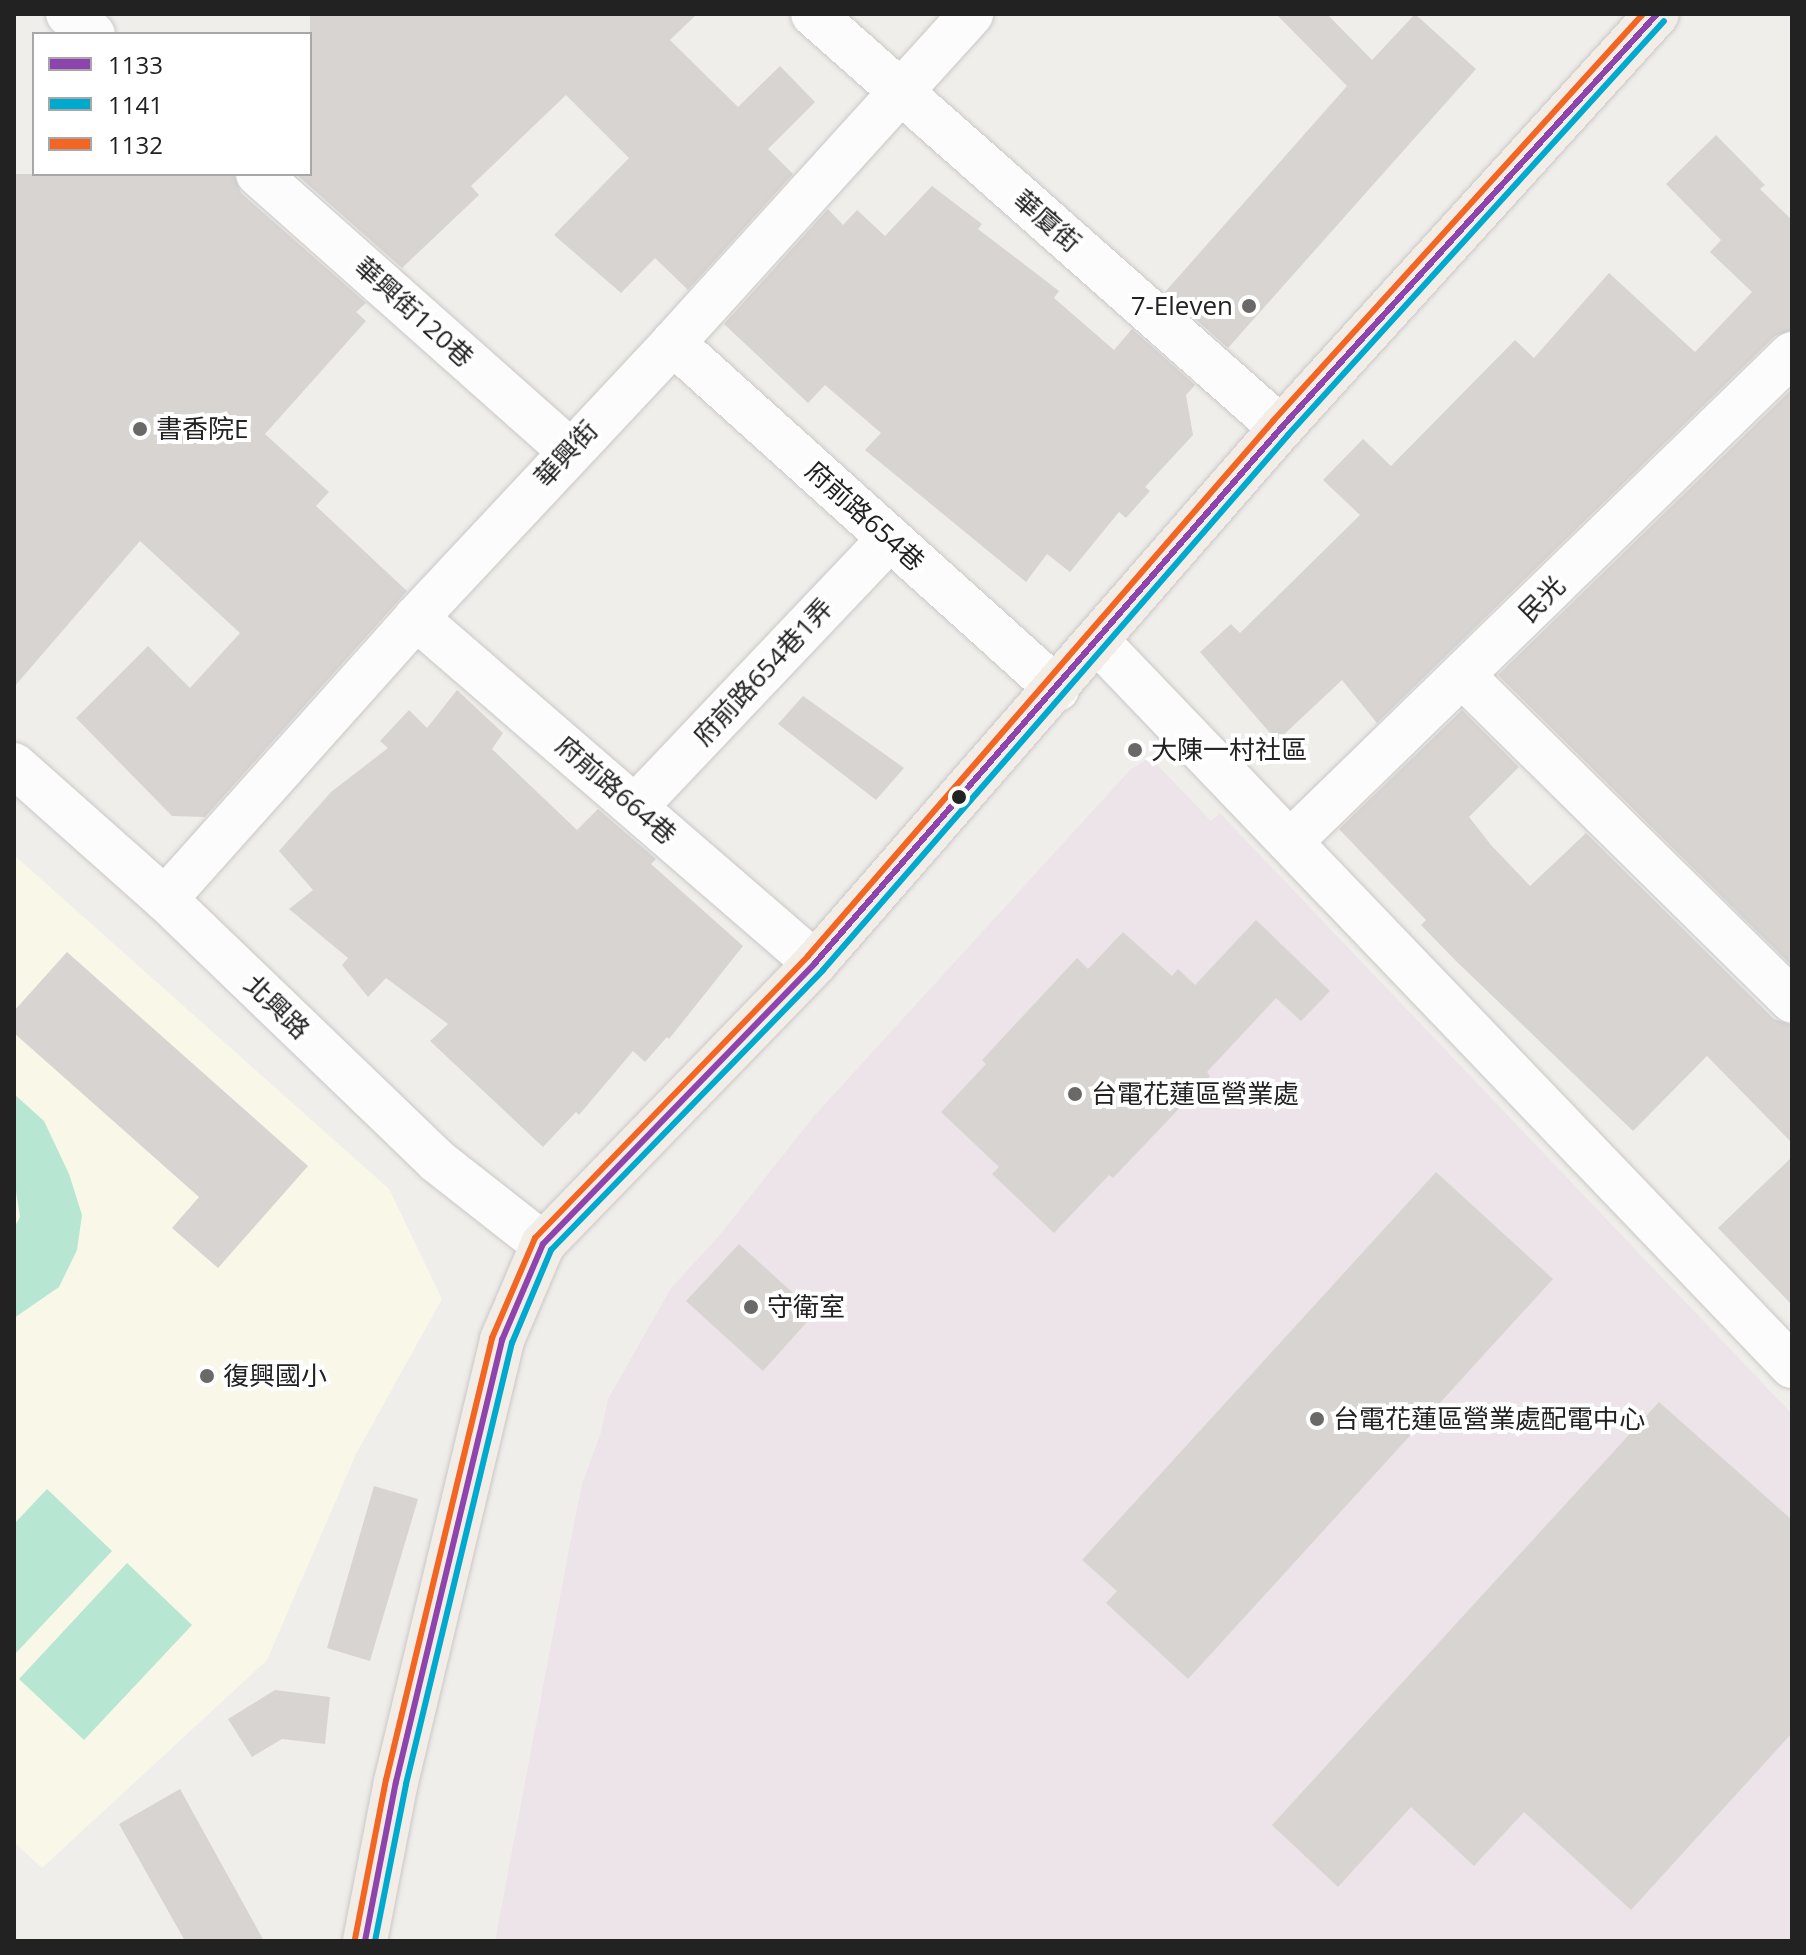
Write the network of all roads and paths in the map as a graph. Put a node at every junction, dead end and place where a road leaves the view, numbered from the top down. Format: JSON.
{"nodes":[{"id":1,"x":68,"y":14,"type":"edge"},
{"id":2,"x":813,"y":14,"type":"edge"},
{"id":3,"x":971,"y":14,"type":"edge"},
{"id":4,"x":1657,"y":14,"type":"edge"},
{"id":5,"x":90,"y":32,"type":"edge"},
{"id":6,"x":899,"y":91,"type":"junction"},
{"id":7,"x":260,"y":176,"type":"edge"},
{"id":8,"x":673,"y":343,"type":"junction"},
{"id":9,"x":1792,"y":354,"type":"edge"},
{"id":10,"x":1281,"y":428,"type":"junction"},
{"id":11,"x":569,"y":450,"type":"junction"},
{"id":12,"x":890,"y":538,"type":"junction"},
{"id":13,"x":416,"y":618,"type":"junction"},
{"id":14,"x":1098,"y":642,"type":"junction"},
{"id":15,"x":1464,"y":677,"type":"junction"},
{"id":16,"x":1057,"y":689,"type":"junction"},
{"id":17,"x":14,"y":765,"type":"edge"},
{"id":18,"x":636,"y":806,"type":"junction"},
{"id":19,"x":1290,"y":842,"type":"junction"},
{"id":20,"x":165,"y":899,"type":"junction"},
{"id":21,"x":815,"y":963,"type":"junction"},
{"id":22,"x":1792,"y":1001,"type":"edge"},
{"id":23,"x":543,"y":1244,"type":"junction"},
{"id":24,"x":1792,"y":1366,"type":"edge"},
{"id":25,"x":365,"y":1941,"type":"edge"}],
"edges":[{"from":1,"to":5,"type":"street"},
{"from":2,"to":6,"type":"street","name":"華廈街"},
{"from":3,"to":6,"type":"street","name":"華興街"},
{"from":4,"to":10,"type":"main road"},
{"from":6,"to":8,"type":"street","name":"華興街"},
{"from":6,"to":10,"type":"street","name":"華廈街"},
{"from":7,"to":11,"type":"street","name":"華興街120巷"},
{"from":8,"to":11,"type":"street","name":"華興街"},
{"from":8,"to":12,"type":"street","name":"府前路654巷"},
{"from":9,"to":15,"type":"street","name":"民光"},
{"from":10,"to":14,"type":"main road"},
{"from":11,"to":13,"type":"street","name":"華興街"},
{"from":12,"to":16,"type":"street","name":"府前路654巷"},
{"from":12,"to":18,"type":"street","name":"府前路654巷1弄"},
{"from":13,"to":18,"type":"street","name":"府前路664巷"},
{"from":13,"to":20,"type":"street","name":"華興街"},
{"from":14,"to":16,"type":"main road"},
{"from":14,"to":19,"type":"street"},
{"from":15,"to":19,"type":"street","name":"民光"},
{"from":15,"to":22,"type":"street"},
{"from":16,"to":21,"type":"main road"},
{"from":17,"to":20,"type":"street","name":"北興路"},
{"from":18,"to":21,"type":"street","name":"府前路664巷"},
{"from":19,"to":24,"type":"street"},
{"from":20,"to":23,"type":"street","name":"北興路"},
{"from":21,"to":23,"type":"main road"},
{"from":23,"to":25,"type":"main road"}]}
